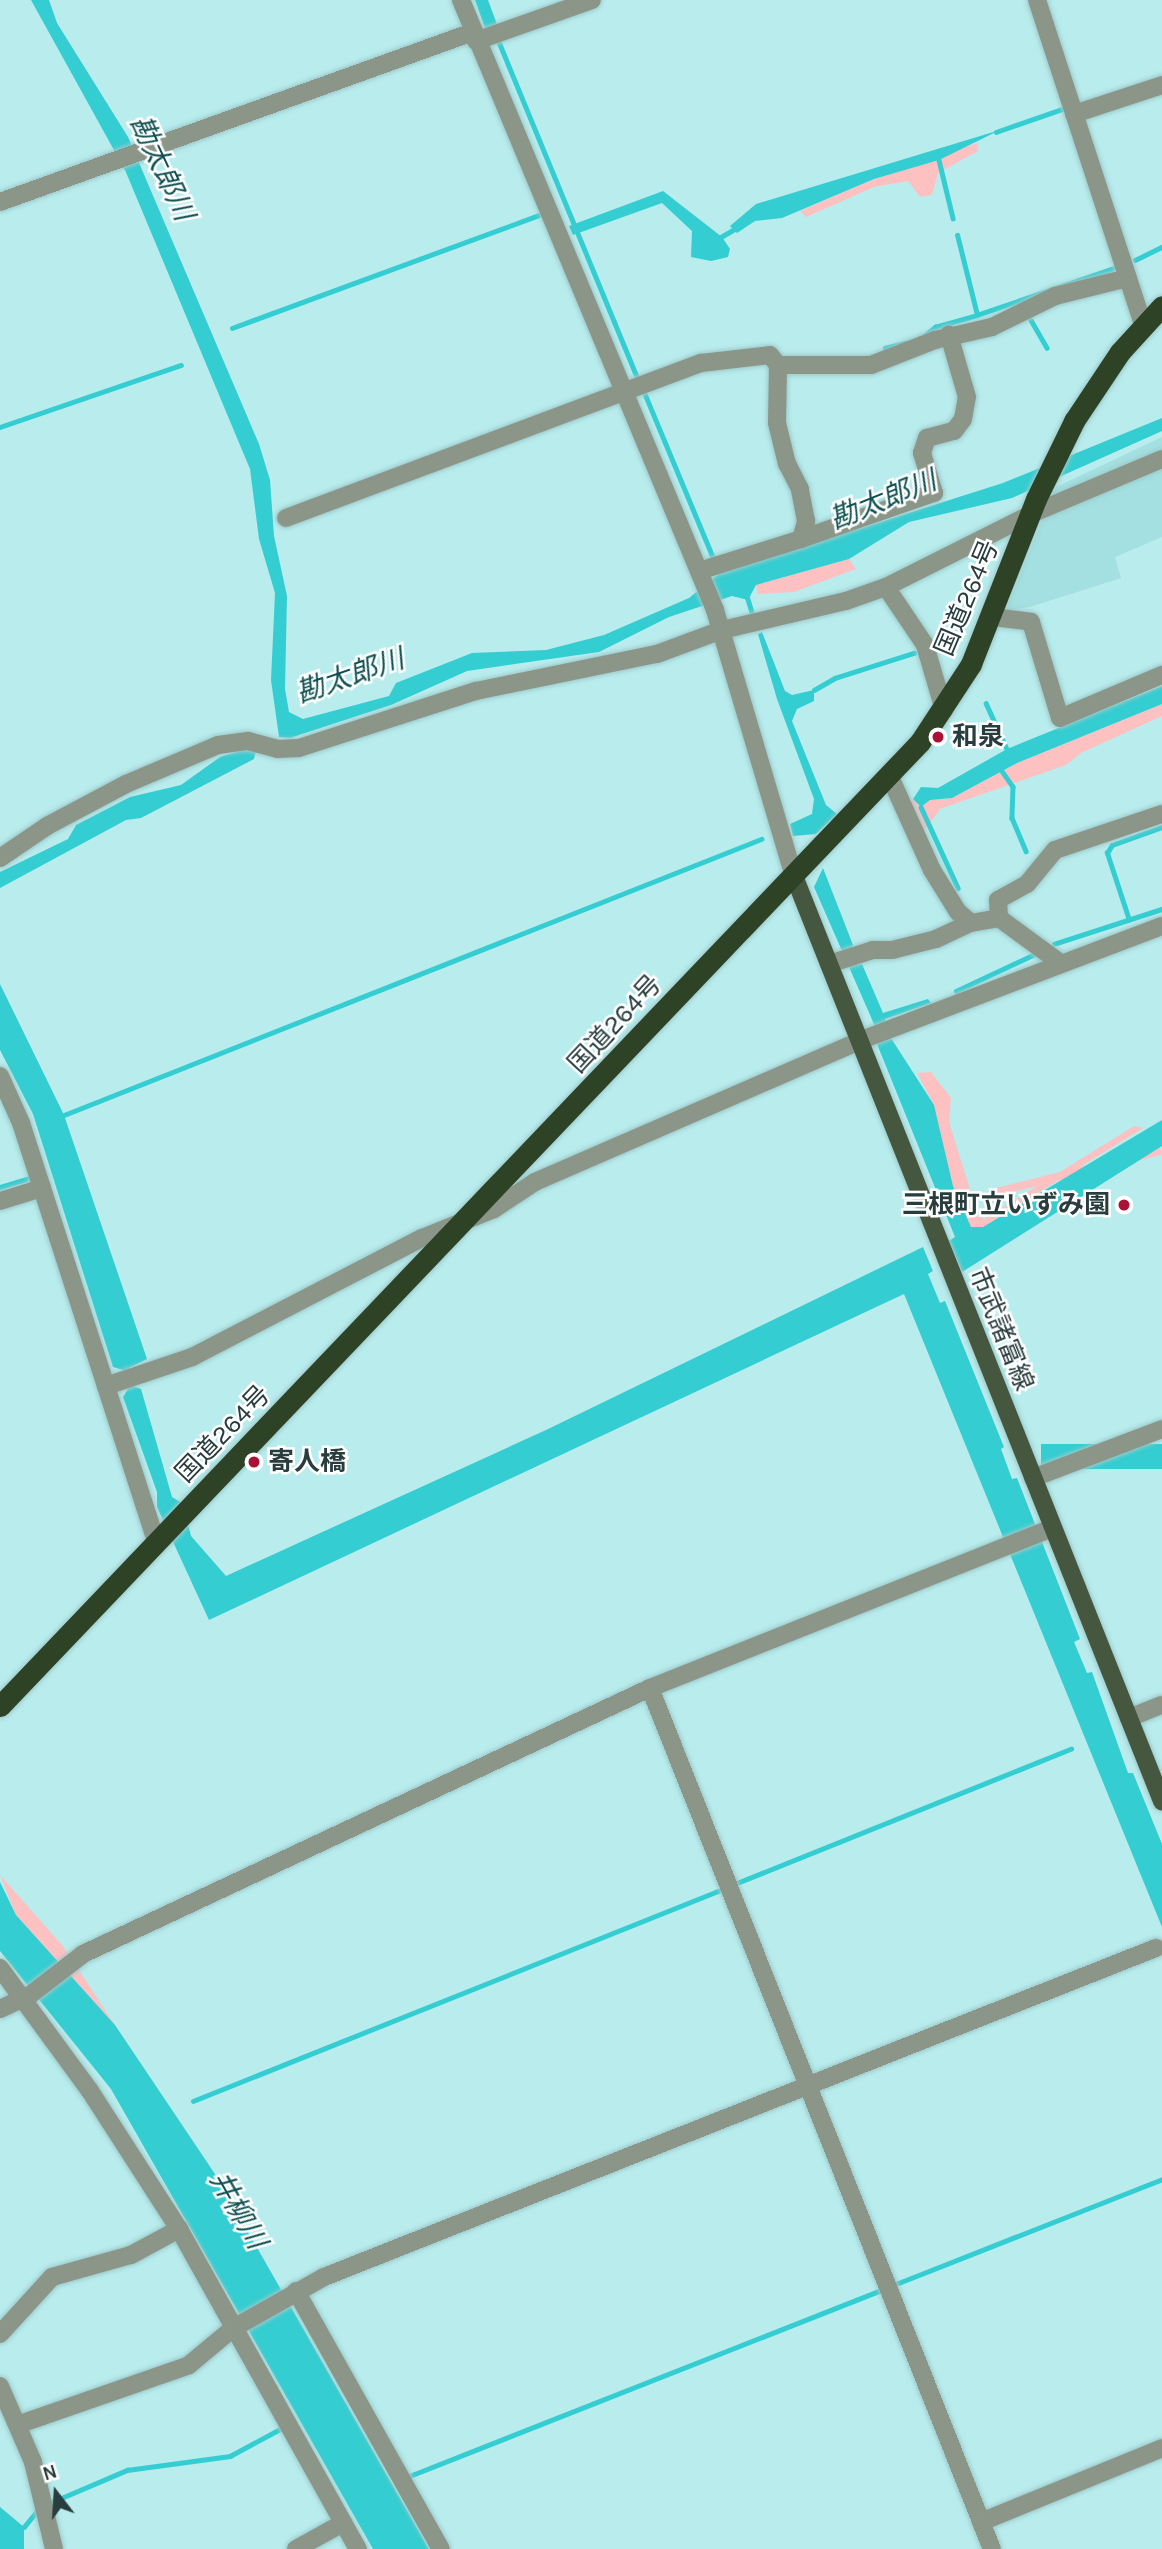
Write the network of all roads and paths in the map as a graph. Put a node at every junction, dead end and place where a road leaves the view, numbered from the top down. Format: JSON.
{"nodes":[{"id":1,"x":461,"y":0,"type":"edge"},
{"id":2,"x":592,"y":0,"type":"edge"},
{"id":3,"x":1037,"y":0,"type":"edge"},
{"id":4,"x":477,"y":38,"type":"junction"},
{"id":5,"x":1162,"y":85,"type":"edge"},
{"id":6,"x":1074,"y":114,"type":"junction"},
{"id":7,"x":0,"y":202,"type":"edge"},
{"id":8,"x":1128,"y":278,"type":"junction"},
{"id":9,"x":1162,"y":306,"type":"edge"},
{"id":10,"x":1143,"y":324,"type":"junction"},
{"id":11,"x":949,"y":335,"type":"junction"},
{"id":12,"x":778,"y":365,"type":"junction"},
{"id":13,"x":628,"y":391,"type":"junction"},
{"id":14,"x":1162,"y":459,"type":"edge"},
{"id":15,"x":1034,"y":506,"type":"junction"},
{"id":16,"x":286,"y":518,"type":"dead end"},
{"id":17,"x":801,"y":539,"type":"junction"},
{"id":18,"x":700,"y":575,"type":"junction"},
{"id":19,"x":886,"y":587,"type":"junction"},
{"id":20,"x":993,"y":617,"type":"junction"},
{"id":21,"x":722,"y":630,"type":"junction"},
{"id":22,"x":1162,"y":675,"type":"edge"},
{"id":23,"x":944,"y":709,"type":"junction"},
{"id":24,"x":890,"y":777,"type":"junction"},
{"id":25,"x":1162,"y":814,"type":"edge"},
{"id":26,"x":0,"y":858,"type":"edge"},
{"id":27,"x":794,"y":876,"type":"junction"},
{"id":28,"x":999,"y":918,"type":"junction"},
{"id":29,"x":971,"y":923,"type":"junction"},
{"id":30,"x":1162,"y":926,"type":"edge"},
{"id":31,"x":843,"y":960,"type":"junction"},
{"id":32,"x":1059,"y":962,"type":"junction"},
{"id":33,"x":875,"y":1034,"type":"junction"},
{"id":34,"x":0,"y":1076,"type":"edge"},
{"id":35,"x":42,"y":1188,"type":"junction"},
{"id":36,"x":0,"y":1201,"type":"edge"},
{"id":37,"x":474,"y":1214,"type":"junction"},
{"id":38,"x":121,"y":1381,"type":"junction"},
{"id":39,"x":1162,"y":1429,"type":"edge"},
{"id":40,"x":1033,"y":1478,"type":"junction"},
{"id":41,"x":1047,"y":1530,"type":"junction"},
{"id":42,"x":159,"y":1541,"type":"junction"},
{"id":43,"x":650,"y":1688,"type":"junction"},
{"id":44,"x":1162,"y":1705,"type":"edge"},
{"id":45,"x":0,"y":1706,"type":"edge"},
{"id":46,"x":1129,"y":1718,"type":"junction"},
{"id":47,"x":1162,"y":1801,"type":"edge"},
{"id":48,"x":1156,"y":1948,"type":"dead end"},
{"id":49,"x":0,"y":1968,"type":"edge"},
{"id":50,"x":27,"y":1997,"type":"junction"},
{"id":51,"x":0,"y":2008,"type":"edge"},
{"id":52,"x":808,"y":2086,"type":"junction"},
{"id":53,"x":179,"y":2229,"type":"junction"},
{"id":54,"x":296,"y":2291,"type":"junction"},
{"id":55,"x":232,"y":2329,"type":"junction"},
{"id":56,"x":0,"y":2334,"type":"edge"},
{"id":57,"x":0,"y":2386,"type":"edge"},
{"id":58,"x":20,"y":2424,"type":"junction"},
{"id":59,"x":1162,"y":2448,"type":"edge"},
{"id":60,"x":981,"y":2522,"type":"junction"},
{"id":61,"x":343,"y":2523,"type":"junction"},
{"id":62,"x":985,"y":2547,"type":"edge"},
{"id":63,"x":54,"y":2549,"type":"edge"},
{"id":64,"x":296,"y":2549,"type":"edge"},
{"id":65,"x":358,"y":2549,"type":"edge"},
{"id":66,"x":441,"y":2549,"type":"edge"}],
"edges":[{"from":1,"to":4,"type":"street"},
{"from":2,"to":4,"type":"street"},
{"from":3,"to":6,"type":"street"},
{"from":4,"to":7,"type":"street"},
{"from":4,"to":13,"type":"street"},
{"from":5,"to":6,"type":"street"},
{"from":6,"to":8,"type":"street"},
{"from":8,"to":10,"type":"street"},
{"from":8,"to":11,"type":"street"},
{"from":9,"to":10,"type":"highway","name":"国道264号"},
{"from":10,"to":15,"type":"highway","name":"国道264号"},
{"from":11,"to":12,"type":"street"},
{"from":11,"to":17,"type":"street"},
{"from":12,"to":13,"type":"street"},
{"from":12,"to":17,"type":"street"},
{"from":13,"to":16,"type":"street"},
{"from":13,"to":18,"type":"street"},
{"from":14,"to":15,"type":"street"},
{"from":15,"to":19,"type":"street"},
{"from":15,"to":20,"type":"highway","name":"国道264号"},
{"from":17,"to":18,"type":"street"},
{"from":18,"to":21,"type":"street"},
{"from":19,"to":21,"type":"street"},
{"from":19,"to":23,"type":"street"},
{"from":20,"to":22,"type":"street"},
{"from":20,"to":23,"type":"highway","name":"国道264号"},
{"from":21,"to":26,"type":"street"},
{"from":21,"to":27,"type":"street"},
{"from":23,"to":24,"type":"highway","name":"国道264号"},
{"from":24,"to":27,"type":"highway","name":"国道264号"},
{"from":24,"to":29,"type":"street"},
{"from":25,"to":28,"type":"street"},
{"from":27,"to":31,"type":"main road","name":"市武諸富線"},
{"from":27,"to":37,"type":"highway","name":"国道264号"},
{"from":28,"to":29,"type":"street"},
{"from":28,"to":32,"type":"street"},
{"from":29,"to":31,"type":"street"},
{"from":30,"to":32,"type":"street"},
{"from":31,"to":33,"type":"main road","name":"市武諸富線"},
{"from":32,"to":33,"type":"street"},
{"from":33,"to":37,"type":"street"},
{"from":33,"to":40,"type":"main road","name":"市武諸富線"},
{"from":34,"to":35,"type":"street"},
{"from":35,"to":36,"type":"street"},
{"from":35,"to":38,"type":"street"},
{"from":37,"to":38,"type":"street"},
{"from":37,"to":42,"type":"highway","name":"国道264号"},
{"from":38,"to":42,"type":"street"},
{"from":39,"to":40,"type":"street"},
{"from":40,"to":41,"type":"main road","name":"市武諸富線"},
{"from":41,"to":43,"type":"street"},
{"from":41,"to":46,"type":"main road","name":"市武諸富線"},
{"from":42,"to":45,"type":"highway","name":"国道264号"},
{"from":43,"to":50,"type":"street"},
{"from":43,"to":52,"type":"street"},
{"from":44,"to":46,"type":"street"},
{"from":46,"to":47,"type":"main road","name":"市武諸富線"},
{"from":48,"to":52,"type":"street"},
{"from":49,"to":50,"type":"street"},
{"from":50,"to":51,"type":"street"},
{"from":50,"to":53,"type":"street"},
{"from":52,"to":54,"type":"street"},
{"from":52,"to":60,"type":"street"},
{"from":53,"to":55,"type":"street"},
{"from":53,"to":56,"type":"street"},
{"from":54,"to":55,"type":"street"},
{"from":54,"to":66,"type":"street"},
{"from":55,"to":58,"type":"street"},
{"from":55,"to":61,"type":"street"},
{"from":57,"to":58,"type":"street"},
{"from":58,"to":63,"type":"street"},
{"from":59,"to":60,"type":"street"},
{"from":60,"to":62,"type":"street"},
{"from":61,"to":64,"type":"street"},
{"from":61,"to":65,"type":"street"}]}
